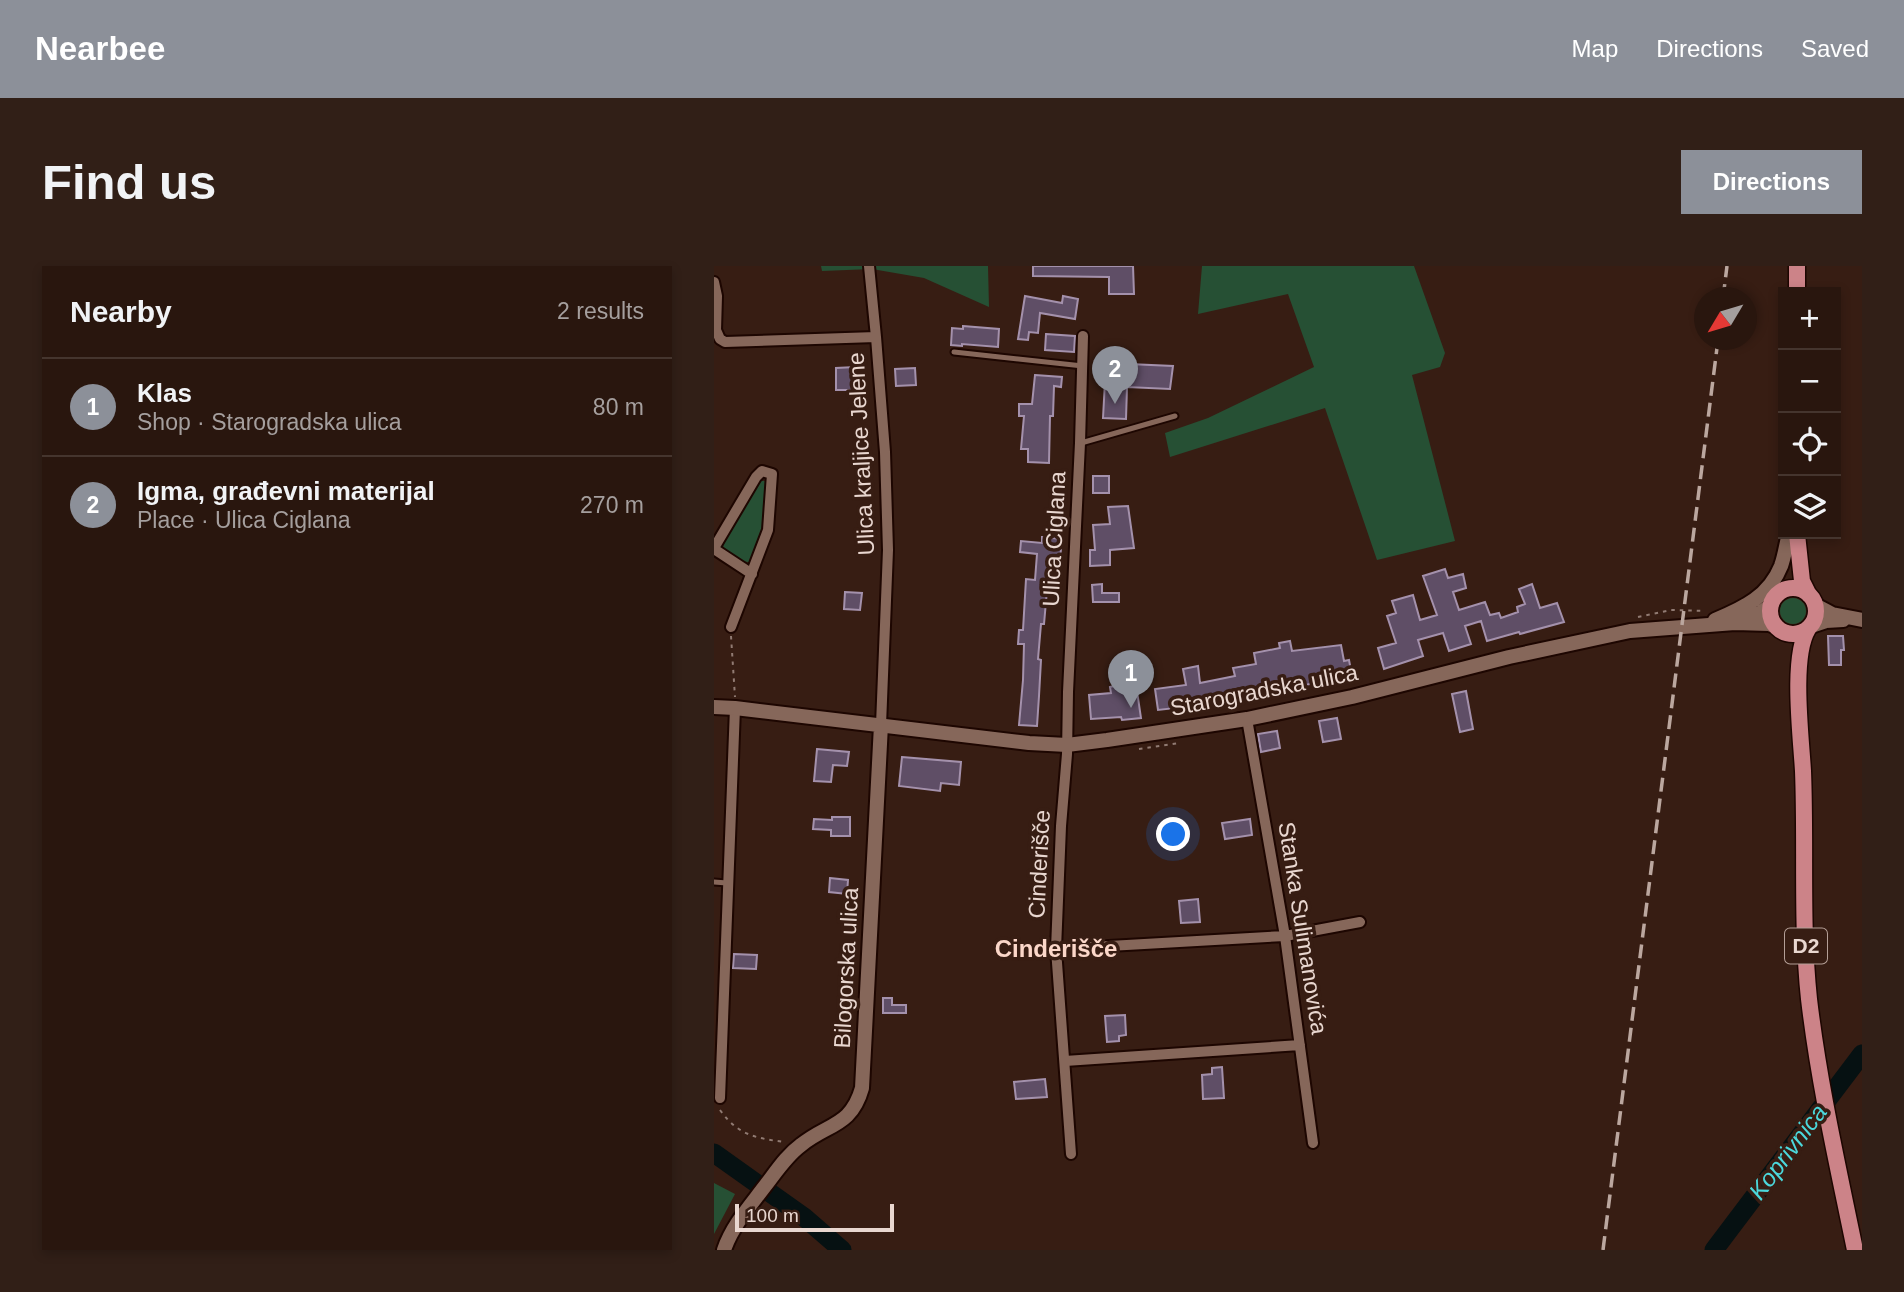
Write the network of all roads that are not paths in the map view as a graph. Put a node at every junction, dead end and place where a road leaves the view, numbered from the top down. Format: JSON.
{"nodes":[{"id":1,"x":869,"y":266,"type":"edge"},
{"id":2,"x":1797,"y":266,"type":"edge"},
{"id":3,"x":714,"y":282,"type":"edge"},
{"id":4,"x":1797,"y":287,"type":"edge"},
{"id":5,"x":1083,"y":336,"type":"dead end"},
{"id":6,"x":876,"y":337,"type":"junction"},
{"id":7,"x":717,"y":344,"type":"edge"},
{"id":8,"x":954,"y":352,"type":"dead end"},
{"id":9,"x":1083,"y":366,"type":"junction"},
{"id":10,"x":1175,"y":416,"type":"dead end"},
{"id":11,"x":1080,"y":443,"type":"junction"},
{"id":12,"x":1793,"y":539,"type":"edge"},
{"id":13,"x":1794,"y":539,"type":"edge"},
{"id":14,"x":1794,"y":539,"type":"edge"},
{"id":15,"x":714,"y":548,"type":"edge"},
{"id":16,"x":752,"y":574,"type":"junction"},
{"id":17,"x":1783,"y":591,"type":"junction"},
{"id":18,"x":1812,"y":600,"type":"junction"},
{"id":19,"x":1772,"y":604,"type":"junction"},
{"id":20,"x":1706,"y":618,"type":"junction"},
{"id":21,"x":1858,"y":620,"type":"edge"},
{"id":22,"x":1735,"y":622,"type":"junction"},
{"id":23,"x":731,"y":627,"type":"road end"},
{"id":24,"x":1809,"y":627,"type":"junction"},
{"id":25,"x":1781,"y":629,"type":"junction"},
{"id":26,"x":1799,"y":669,"type":"junction"},
{"id":27,"x":735,"y":703,"type":"junction"},
{"id":28,"x":714,"y":707,"type":"edge"},
{"id":29,"x":1247,"y":719,"type":"junction"},
{"id":30,"x":881,"y":725,"type":"junction"},
{"id":31,"x":1067,"y":745,"type":"junction"},
{"id":32,"x":714,"y":882,"type":"edge"},
{"id":33,"x":727,"y":883,"type":"junction"},
{"id":34,"x":1360,"y":922,"type":"dead end"},
{"id":35,"x":1285,"y":936,"type":"junction"},
{"id":36,"x":1056,"y":949,"type":"junction"},
{"id":37,"x":1300,"y":1045,"type":"junction"},
{"id":38,"x":1065,"y":1060,"type":"junction"},
{"id":39,"x":720,"y":1098,"type":"road end"},
{"id":40,"x":1313,"y":1143,"type":"dead end"},
{"id":41,"x":1071,"y":1154,"type":"dead end"},
{"id":42,"x":714,"y":1248,"type":"edge"},
{"id":43,"x":722,"y":1250,"type":"edge"},
{"id":44,"x":1855,"y":1250,"type":"edge"}],
"edges":[{"from":1,"to":6,"type":"street"},
{"from":2,"to":4,"type":"main road"},
{"from":3,"to":7,"type":"street","name":"Ulica kraljice Jelene"},
{"from":5,"to":9,"type":"street","name":"Ulica Ciglana"},
{"from":6,"to":7,"type":"street","name":"Ulica kraljice Jelene"},
{"from":6,"to":30,"type":"street","name":"Ulica kraljice Jelene"},
{"from":8,"to":9,"type":"lane"},
{"from":9,"to":11,"type":"street","name":"Ulica Ciglana"},
{"from":10,"to":11,"type":"lane"},
{"from":11,"to":31,"type":"street","name":"Ulica Ciglana"},
{"from":12,"to":20,"type":"main road"},
{"from":13,"to":17,"type":"main road"},
{"from":14,"to":18,"type":"main road","number":"D2"},
{"from":15,"to":16,"type":"street"},
{"from":15,"to":16,"type":"street"},
{"from":16,"to":23,"type":"street"},
{"from":17,"to":18,"type":"main road"},
{"from":17,"to":19,"type":"main road"},
{"from":18,"to":21,"type":"main road"},
{"from":18,"to":24,"type":"main road","number":"D2"},
{"from":19,"to":22,"type":"main road","name":"Starogradska ulica"},
{"from":19,"to":25,"type":"main road","number":"D2"},
{"from":20,"to":22,"type":"main road","name":"Starogradska ulica"},
{"from":20,"to":29,"type":"main road","name":"Starogradska ulica"},
{"from":21,"to":24,"type":"main road"},
{"from":22,"to":25,"type":"main road","name":"Starogradska ulica"},
{"from":24,"to":25,"type":"main road"},
{"from":24,"to":26,"type":"main road","number":"D2"},
{"from":25,"to":26,"type":"main road","number":"D2"},
{"from":26,"to":44,"type":"main road","number":"D2"},
{"from":27,"to":28,"type":"main road","name":"Starogradska ulica"},
{"from":27,"to":30,"type":"main road","name":"Starogradska ulica"},
{"from":27,"to":33,"type":"street"},
{"from":29,"to":31,"type":"main road","name":"Starogradska ulica"},
{"from":29,"to":35,"type":"street","name":"Stanka Sulimanovića"},
{"from":30,"to":31,"type":"main road","name":"Starogradska ulica"},
{"from":30,"to":43,"type":"main road","name":"Bilogorska ulica"},
{"from":31,"to":36,"type":"street","name":"Cinderišče"},
{"from":32,"to":33,"type":"lane"},
{"from":33,"to":39,"type":"street"},
{"from":34,"to":35,"type":"street"},
{"from":35,"to":36,"type":"street"},
{"from":35,"to":37,"type":"street","name":"Stanka Sulimanovića"},
{"from":36,"to":38,"type":"street","name":"Cinderišče"},
{"from":37,"to":38,"type":"street"},
{"from":37,"to":40,"type":"street","name":"Stanka Sulimanovića"},
{"from":38,"to":41,"type":"street","name":"Cinderišče"},
{"from":42,"to":43,"type":"street"}]}
